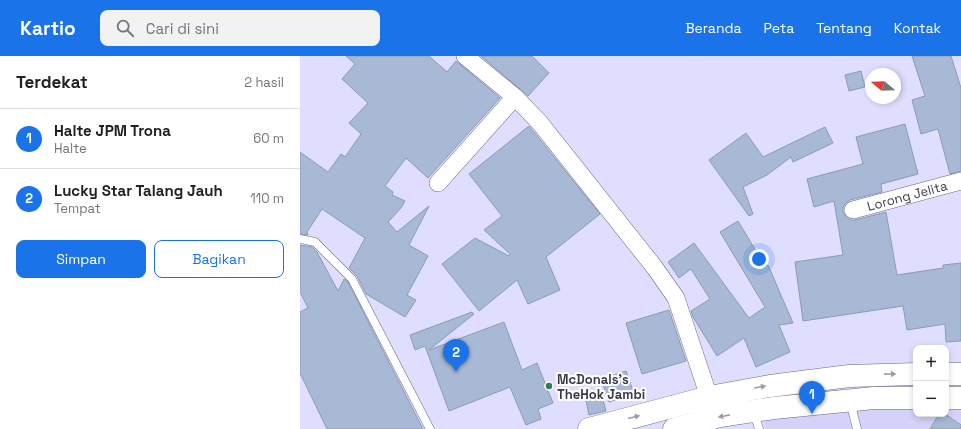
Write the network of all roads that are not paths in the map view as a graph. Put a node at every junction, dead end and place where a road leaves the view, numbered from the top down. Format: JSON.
{"nodes":[{"id":1,"x":465,"y":56,"type":"edge"},
{"id":2,"x":515,"y":97,"type":"junction"},
{"id":3,"x":961,"y":181,"type":"edge"},
{"id":4,"x":438,"y":184,"type":"dead end"},
{"id":5,"x":853,"y":210,"type":"dead end"},
{"id":6,"x":300,"y":239,"type":"edge"},
{"id":7,"x":913,"y":374,"type":"edge"},
{"id":8,"x":949,"y":374,"type":"edge"},
{"id":9,"x":961,"y":374,"type":"edge"},
{"id":10,"x":709,"y":397,"type":"junction"},
{"id":11,"x":913,"y":398,"type":"edge"},
{"id":12,"x":949,"y":398,"type":"edge"},
{"id":13,"x":961,"y":398,"type":"edge"},
{"id":14,"x":850,"y":401,"type":"junction"},
{"id":15,"x":756,"y":420,"type":"edge"},
{"id":16,"x":856,"y":427,"type":"edge"},
{"id":17,"x":594,"y":428,"type":"edge"},
{"id":18,"x":430,"y":429,"type":"edge"},
{"id":19,"x":674,"y":429,"type":"edge"}],
"edges":[{"from":1,"to":2,"type":"street"},
{"from":2,"to":4,"type":"street"},
{"from":2,"to":10,"type":"street"},
{"from":3,"to":5,"type":"street","name":"Lorong Jelita"},
{"from":6,"to":18,"type":"lane"},
{"from":10,"to":7,"type":"highway","one_way":true},
{"from":8,"to":9,"type":"highway"},
{"from":17,"to":10,"type":"highway","one_way":true},
{"from":11,"to":14,"type":"highway"},
{"from":12,"to":13,"type":"highway"},
{"from":14,"to":15,"type":"highway"},
{"from":14,"to":16,"type":"lane"},
{"from":15,"to":19,"type":"highway","one_way":true}]}
